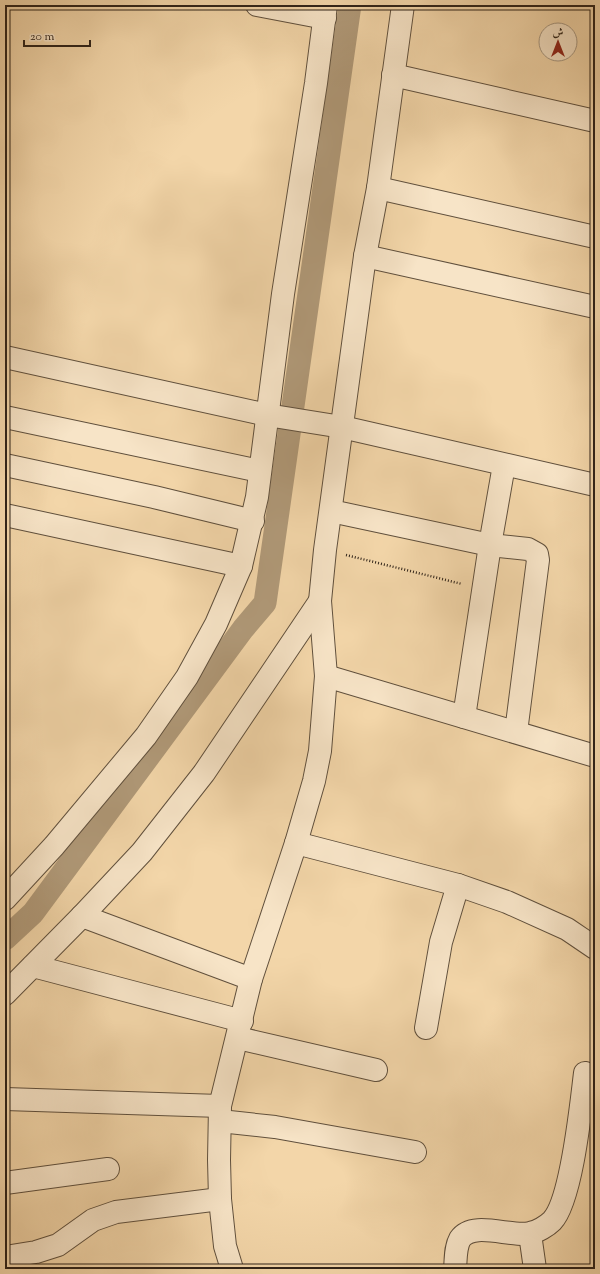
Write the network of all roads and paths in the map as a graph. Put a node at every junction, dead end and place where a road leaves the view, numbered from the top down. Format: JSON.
{"nodes":[{"id":1,"x":256,"y":5,"type":"edge"},
{"id":2,"x":403,"y":5,"type":"edge"},
{"id":3,"x":325,"y":11,"type":"edge"},
{"id":4,"x":393,"y":75,"type":"junction"},
{"id":5,"x":595,"y":121,"type":"edge"},
{"id":6,"x":378,"y":188,"type":"junction"},
{"id":7,"x":595,"y":236,"type":"edge"},
{"id":8,"x":365,"y":256,"type":"junction"},
{"id":9,"x":595,"y":307,"type":"edge"},
{"id":10,"x":5,"y":357,"type":"edge"},
{"id":11,"x":275,"y":416,"type":"junction"},
{"id":12,"x":5,"y":417,"type":"edge"},
{"id":13,"x":342,"y":427,"type":"junction"},
{"id":14,"x":504,"y":464,"type":"junction"},
{"id":15,"x":5,"y":465,"type":"edge"},
{"id":16,"x":260,"y":471,"type":"junction"},
{"id":17,"x":595,"y":485,"type":"edge"},
{"id":18,"x":331,"y":511,"type":"junction"},
{"id":19,"x":5,"y":516,"type":"edge"},
{"id":20,"x":253,"y":521,"type":"junction"},
{"id":21,"x":490,"y":545,"type":"junction"},
{"id":22,"x":325,"y":550,"type":"junction"},
{"id":23,"x":241,"y":566,"type":"junction"},
{"id":24,"x":483,"y":590,"type":"junction"},
{"id":25,"x":320,"y":601,"type":"junction"},
{"id":26,"x":326,"y":676,"type":"junction"},
{"id":27,"x":464,"y":717,"type":"junction"},
{"id":28,"x":516,"y":732,"type":"junction"},
{"id":29,"x":595,"y":756,"type":"edge"},
{"id":30,"x":296,"y":843,"type":"junction"},
{"id":31,"x":458,"y":885,"type":"junction"},
{"id":32,"x":5,"y":899,"type":"edge"},
{"id":33,"x":82,"y":916,"type":"junction"},
{"id":34,"x":595,"y":948,"type":"edge"},
{"id":35,"x":33,"y":966,"type":"junction"},
{"id":36,"x":252,"y":979,"type":"junction"},
{"id":37,"x":5,"y":994,"type":"edge"},
{"id":38,"x":426,"y":1028,"type":"dead end"},
{"id":39,"x":240,"y":1030,"type":"junction"},
{"id":40,"x":376,"y":1070,"type":"dead end"},
{"id":41,"x":585,"y":1073,"type":"dead end"},
{"id":42,"x":5,"y":1099,"type":"edge"},
{"id":43,"x":220,"y":1113,"type":"junction"},
{"id":44,"x":414,"y":1152,"type":"dead end"},
{"id":45,"x":108,"y":1169,"type":"dead end"},
{"id":46,"x":5,"y":1183,"type":"edge"},
{"id":47,"x":220,"y":1199,"type":"junction"},
{"id":48,"x":530,"y":1234,"type":"junction"},
{"id":49,"x":5,"y":1257,"type":"edge"},
{"id":50,"x":232,"y":1269,"type":"edge"},
{"id":51,"x":455,"y":1269,"type":"edge"},
{"id":52,"x":535,"y":1269,"type":"edge"}],
"edges":[{"from":1,"to":3,"type":"street"},
{"from":2,"to":4,"type":"street"},
{"from":3,"to":11,"type":"street"},
{"from":4,"to":5,"type":"street"},
{"from":4,"to":6,"type":"street"},
{"from":6,"to":7,"type":"street"},
{"from":6,"to":8,"type":"street"},
{"from":8,"to":9,"type":"street"},
{"from":8,"to":13,"type":"street"},
{"from":10,"to":11,"type":"street"},
{"from":11,"to":13,"type":"street"},
{"from":11,"to":16,"type":"street"},
{"from":12,"to":16,"type":"street"},
{"from":13,"to":14,"type":"street"},
{"from":13,"to":18,"type":"street"},
{"from":14,"to":17,"type":"street"},
{"from":14,"to":21,"type":"street"},
{"from":15,"to":20,"type":"street"},
{"from":16,"to":20,"type":"street"},
{"from":18,"to":21,"type":"street"},
{"from":18,"to":22,"type":"street"},
{"from":19,"to":23,"type":"street"},
{"from":20,"to":23,"type":"street"},
{"from":21,"to":24,"type":"street"},
{"from":21,"to":28,"type":"street"},
{"from":22,"to":24,"type":"path"},
{"from":22,"to":25,"type":"street"},
{"from":23,"to":32,"type":"street"},
{"from":24,"to":27,"type":"street"},
{"from":25,"to":26,"type":"street"},
{"from":25,"to":33,"type":"street"},
{"from":26,"to":27,"type":"street"},
{"from":26,"to":30,"type":"street"},
{"from":27,"to":28,"type":"street"},
{"from":28,"to":29,"type":"street"},
{"from":30,"to":31,"type":"street"},
{"from":30,"to":36,"type":"street"},
{"from":31,"to":34,"type":"street"},
{"from":31,"to":38,"type":"street"},
{"from":33,"to":35,"type":"street"},
{"from":33,"to":36,"type":"street"},
{"from":35,"to":37,"type":"street"},
{"from":35,"to":39,"type":"street"},
{"from":36,"to":39,"type":"street"},
{"from":39,"to":40,"type":"street"},
{"from":39,"to":43,"type":"street"},
{"from":41,"to":48,"type":"street"},
{"from":42,"to":43,"type":"street"},
{"from":43,"to":44,"type":"street"},
{"from":43,"to":47,"type":"street"},
{"from":45,"to":46,"type":"street"},
{"from":47,"to":49,"type":"street"},
{"from":47,"to":50,"type":"street"},
{"from":48,"to":51,"type":"street"},
{"from":48,"to":52,"type":"street"}]}
